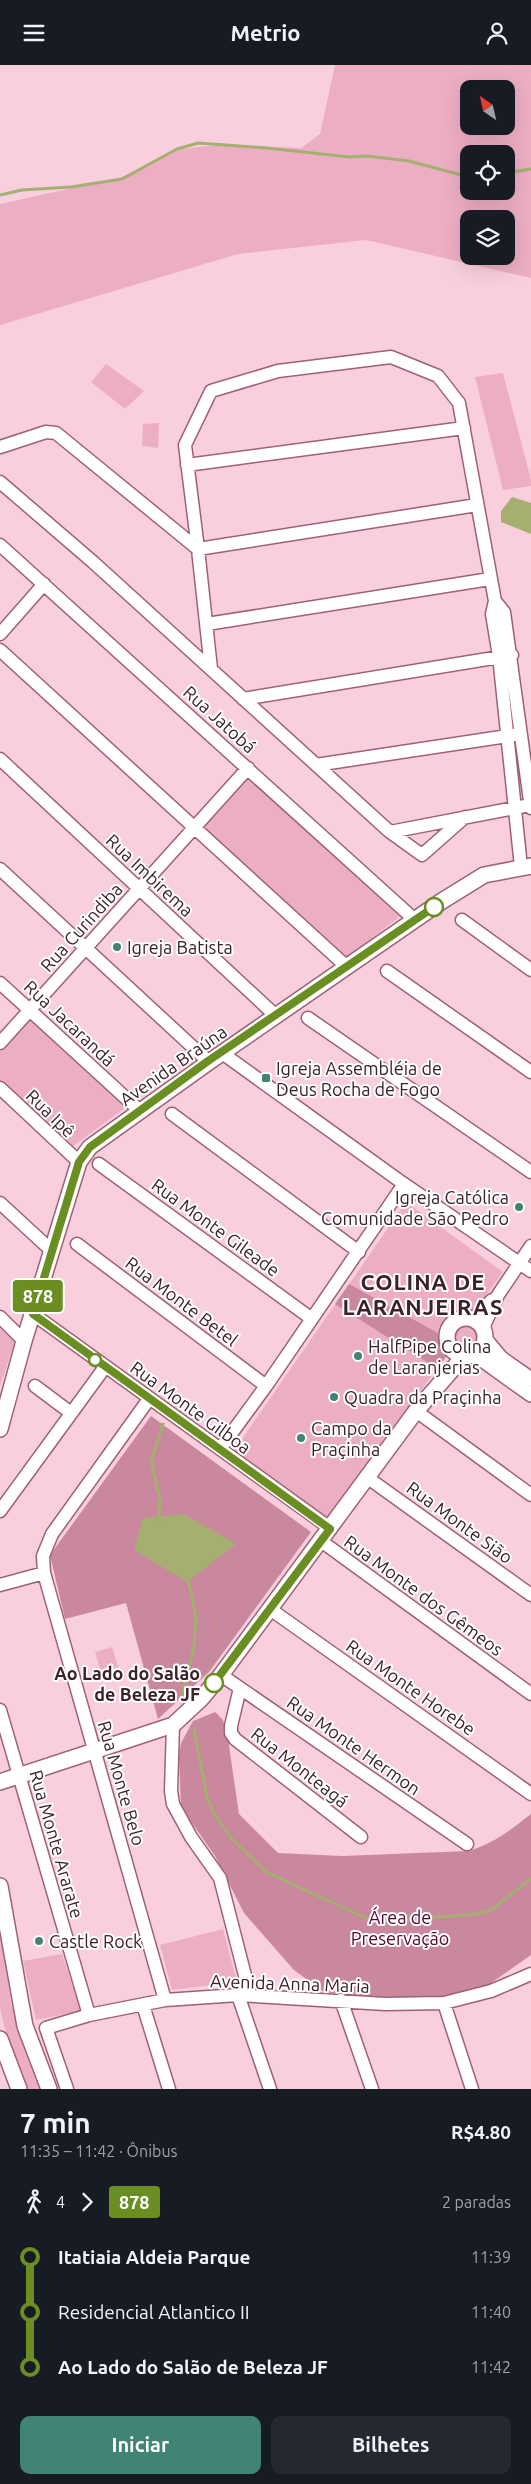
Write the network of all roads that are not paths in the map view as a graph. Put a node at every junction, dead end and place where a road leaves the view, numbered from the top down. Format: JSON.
{"nodes":[{"id":1,"x":464,"y":428,"type":"junction"},
{"id":2,"x":0,"y":447,"type":"edge"},
{"id":3,"x":187,"y":465,"type":"junction"},
{"id":4,"x":0,"y":482,"type":"edge"},
{"id":5,"x":477,"y":505,"type":"junction"},
{"id":6,"x":0,"y":545,"type":"edge"},
{"id":7,"x":198,"y":549,"type":"junction"},
{"id":8,"x":490,"y":579,"type":"junction"},
{"id":9,"x":44,"y":584,"type":"junction"},
{"id":10,"x":207,"y":624,"type":"junction"},
{"id":11,"x":0,"y":634,"type":"edge"},
{"id":12,"x":0,"y":650,"type":"edge"},
{"id":13,"x":505,"y":656,"type":"junction"},
{"id":14,"x":211,"y":669,"type":"junction"},
{"id":15,"x":242,"y":699,"type":"junction"},
{"id":16,"x":522,"y":734,"type":"junction"},
{"id":17,"x":507,"y":736,"type":"junction"},
{"id":18,"x":0,"y":759,"type":"edge"},
{"id":19,"x":316,"y":765,"type":"junction"},
{"id":20,"x":248,"y":768,"type":"junction"},
{"id":21,"x":531,"y":806,"type":"edge"},
{"id":22,"x":515,"y":808,"type":"junction"},
{"id":23,"x":465,"y":817,"type":"junction"},
{"id":24,"x":195,"y":828,"type":"junction"},
{"id":25,"x":390,"y":832,"type":"junction"},
{"id":26,"x":526,"y":866,"type":"edge"},
{"id":27,"x":0,"y":869,"type":"edge"},
{"id":28,"x":140,"y":889,"type":"junction"},
{"id":29,"x":416,"y":920,"type":"junction"},
{"id":30,"x":462,"y":920,"type":"dead end"},
{"id":31,"x":86,"y":948,"type":"junction"},
{"id":32,"x":347,"y":967,"type":"junction"},
{"id":33,"x":531,"y":970,"type":"edge"},
{"id":34,"x":387,"y":971,"type":"dead end"},
{"id":35,"x":0,"y":983,"type":"edge"},
{"id":36,"x":30,"y":1010,"type":"junction"},
{"id":37,"x":276,"y":1016,"type":"junction"},
{"id":38,"x":308,"y":1018,"type":"dead end"},
{"id":39,"x":0,"y":1043,"type":"edge"},
{"id":40,"x":222,"y":1053,"type":"junction"},
{"id":41,"x":208,"y":1061,"type":"junction"},
{"id":42,"x":531,"y":1072,"type":"edge"},
{"id":43,"x":0,"y":1088,"type":"edge"},
{"id":44,"x":139,"y":1111,"type":"junction"},
{"id":45,"x":172,"y":1114,"type":"dead end"},
{"id":46,"x":79,"y":1162,"type":"junction"},
{"id":47,"x":100,"y":1164,"type":"dead end"},
{"id":48,"x":531,"y":1172,"type":"edge"},
{"id":49,"x":404,"y":1184,"type":"junction"},
{"id":50,"x":0,"y":1203,"type":"edge"},
{"id":51,"x":77,"y":1244,"type":"dead end"},
{"id":52,"x":531,"y":1246,"type":"edge"},
{"id":53,"x":52,"y":1251,"type":"junction"},
{"id":54,"x":359,"y":1252,"type":"junction"},
{"id":55,"x":519,"y":1263,"type":"junction"},
{"id":56,"x":531,"y":1271,"type":"edge"},
{"id":57,"x":33,"y":1314,"type":"junction"},
{"id":58,"x":0,"y":1317,"type":"edge"},
{"id":59,"x":312,"y":1319,"type":"junction"},
{"id":60,"x":481,"y":1329,"type":"junction"},
{"id":61,"x":24,"y":1341,"type":"junction"},
{"id":62,"x":463,"y":1354,"type":"junction"},
{"id":63,"x":105,"y":1367,"type":"junction"},
{"id":64,"x":531,"y":1381,"type":"edge"},
{"id":65,"x":36,"y":1386,"type":"dead end"},
{"id":66,"x":266,"y":1386,"type":"junction"},
{"id":67,"x":531,"y":1393,"type":"edge"},
{"id":68,"x":149,"y":1399,"type":"junction"},
{"id":69,"x":416,"y":1411,"type":"junction"},
{"id":70,"x":72,"y":1413,"type":"junction"},
{"id":71,"x":0,"y":1429,"type":"edge"},
{"id":72,"x":220,"y":1449,"type":"junction"},
{"id":73,"x":368,"y":1478,"type":"junction"},
{"id":74,"x":531,"y":1495,"type":"edge"},
{"id":75,"x":0,"y":1511,"type":"edge"},
{"id":76,"x":330,"y":1529,"type":"junction"},
{"id":77,"x":321,"y":1541,"type":"junction"},
{"id":78,"x":44,"y":1573,"type":"junction"},
{"id":79,"x":0,"y":1585,"type":"edge"},
{"id":80,"x":531,"y":1595,"type":"edge"},
{"id":81,"x":270,"y":1609,"type":"junction"},
{"id":82,"x":221,"y":1675,"type":"junction"},
{"id":83,"x":240,"y":1687,"type":"junction"},
{"id":84,"x":531,"y":1694,"type":"edge"},
{"id":85,"x":0,"y":1710,"type":"edge"},
{"id":86,"x":173,"y":1725,"type":"junction"},
{"id":87,"x":96,"y":1751,"type":"junction"},
{"id":88,"x":20,"y":1775,"type":"junction"},
{"id":89,"x":0,"y":1782,"type":"edge"},
{"id":90,"x":531,"y":1794,"type":"edge"},
{"id":91,"x":361,"y":1837,"type":"dead end"},
{"id":92,"x":467,"y":1845,"type":"dead end"},
{"id":93,"x":0,"y":1886,"type":"edge"},
{"id":94,"x":531,"y":1974,"type":"edge"},
{"id":95,"x":244,"y":1995,"type":"junction"},
{"id":96,"x":165,"y":2001,"type":"junction"},
{"id":97,"x":341,"y":2001,"type":"junction"},
{"id":98,"x":444,"y":2003,"type":"junction"},
{"id":99,"x":143,"y":2005,"type":"junction"},
{"id":100,"x":89,"y":2015,"type":"junction"},
{"id":101,"x":0,"y":2039,"type":"edge"},
{"id":102,"x":19,"y":2089,"type":"edge"},
{"id":103,"x":49,"y":2089,"type":"edge"},
{"id":104,"x":67,"y":2089,"type":"edge"},
{"id":105,"x":169,"y":2089,"type":"edge"},
{"id":106,"x":270,"y":2089,"type":"edge"},
{"id":107,"x":372,"y":2089,"type":"edge"},
{"id":108,"x":472,"y":2089,"type":"edge"}],
"edges":[{"from":1,"to":3,"type":"street"},
{"from":1,"to":3,"type":"street"},
{"from":1,"to":5,"type":"street"},
{"from":2,"to":7,"type":"street"},
{"from":3,"to":7,"type":"street"},
{"from":4,"to":14,"type":"street"},
{"from":5,"to":7,"type":"street"},
{"from":5,"to":8,"type":"street"},
{"from":6,"to":9,"type":"street","name":"Rua Jatobá"},
{"from":7,"to":10,"type":"street"},
{"from":8,"to":10,"type":"street"},
{"from":8,"to":13,"type":"street"},
{"from":9,"to":11,"type":"street"},
{"from":9,"to":20,"type":"street","name":"Rua Jatobá"},
{"from":10,"to":14,"type":"street"},
{"from":12,"to":24,"type":"street"},
{"from":13,"to":15,"type":"street"},
{"from":13,"to":16,"type":"street"},
{"from":13,"to":17,"type":"street"},
{"from":14,"to":15,"type":"street"},
{"from":15,"to":19,"type":"street"},
{"from":16,"to":17,"type":"street"},
{"from":16,"to":21,"type":"street"},
{"from":17,"to":19,"type":"street"},
{"from":17,"to":22,"type":"street"},
{"from":18,"to":28,"type":"street","name":"Rua Imbirema"},
{"from":19,"to":25,"type":"street"},
{"from":20,"to":24,"type":"street","name":"Rua Curindiba"},
{"from":20,"to":29,"type":"street","name":"Rua Jatobá"},
{"from":21,"to":22,"type":"street"},
{"from":22,"to":23,"type":"street"},
{"from":22,"to":26,"type":"street"},
{"from":23,"to":25,"type":"street"},
{"from":23,"to":25,"type":"street"},
{"from":24,"to":28,"type":"street","name":"Rua Curindiba"},
{"from":24,"to":32,"type":"street"},
{"from":26,"to":29,"type":"street","name":"Avenida Braúna"},
{"from":27,"to":31,"type":"street"},
{"from":28,"to":31,"type":"street","name":"Rua Curindiba"},
{"from":28,"to":37,"type":"street","name":"Rua Imbirema"},
{"from":29,"to":32,"type":"street","name":"Avenida Braúna"},
{"from":30,"to":33,"type":"street"},
{"from":31,"to":36,"type":"street","name":"Rua Curindiba"},
{"from":31,"to":41,"type":"street"},
{"from":32,"to":37,"type":"street","name":"Avenida Braúna"},
{"from":34,"to":42,"type":"street"},
{"from":35,"to":36,"type":"street","name":"Rua Jacarandá"},
{"from":36,"to":39,"type":"street","name":"Rua Curindiba"},
{"from":36,"to":44,"type":"street","name":"Rua Jacarandá"},
{"from":37,"to":40,"type":"street","name":"Avenida Braúna"},
{"from":38,"to":48,"type":"street"},
{"from":40,"to":41,"type":"street","name":"Avenida Braúna"},
{"from":40,"to":49,"type":"street"},
{"from":41,"to":44,"type":"street","name":"Avenida Braúna"},
{"from":43,"to":46,"type":"street","name":"Rua Ipê"},
{"from":44,"to":46,"type":"street","name":"Avenida Braúna"},
{"from":45,"to":54,"type":"street"},
{"from":46,"to":53,"type":"street","name":"Avenida Braúna"},
{"from":47,"to":59,"type":"street","name":"Rua Monte Gileade"},
{"from":49,"to":54,"type":"street"},
{"from":49,"to":55,"type":"street"},
{"from":50,"to":53,"type":"street"},
{"from":51,"to":66,"type":"street","name":"Rua Monte Betel"},
{"from":52,"to":55,"type":"street"},
{"from":53,"to":57,"type":"street","name":"Avenida Braúna"},
{"from":54,"to":59,"type":"street"},
{"from":55,"to":56,"type":"street"},
{"from":55,"to":60,"type":"street"},
{"from":57,"to":61,"type":"street","name":"Avenida Braúna"},
{"from":57,"to":63,"type":"street","name":"Rua Monte Gilboa"},
{"from":58,"to":61,"type":"street"},
{"from":59,"to":66,"type":"street"},
{"from":60,"to":62,"type":"street"},
{"from":60,"to":62,"type":"street"},
{"from":60,"to":64,"type":"street"},
{"from":61,"to":71,"type":"street","name":"Avenida Braúna"},
{"from":62,"to":67,"type":"street"},
{"from":62,"to":69,"type":"street"},
{"from":63,"to":68,"type":"street","name":"Rua Monte Gilboa"},
{"from":63,"to":70,"type":"street"},
{"from":65,"to":70,"type":"street"},
{"from":66,"to":72,"type":"street"},
{"from":68,"to":72,"type":"street","name":"Rua Monte Gilboa"},
{"from":68,"to":78,"type":"street","name":"Rua Monte Belo"},
{"from":69,"to":73,"type":"street"},
{"from":69,"to":74,"type":"street"},
{"from":70,"to":75,"type":"street"},
{"from":72,"to":76,"type":"street","name":"Rua Monte Gilboa"},
{"from":73,"to":76,"type":"street"},
{"from":73,"to":80,"type":"street","name":"Rua Monte Sião"},
{"from":76,"to":77,"type":"street"},
{"from":77,"to":81,"type":"street"},
{"from":77,"to":84,"type":"street","name":"Rua Monte dos Gêmeos"},
{"from":78,"to":79,"type":"street"},
{"from":78,"to":87,"type":"street","name":"Rua Monte Belo"},
{"from":81,"to":82,"type":"street"},
{"from":81,"to":90,"type":"street","name":"Rua Monte Horebe"},
{"from":82,"to":83,"type":"street","name":"Rua Monte Hermon"},
{"from":82,"to":86,"type":"street"},
{"from":83,"to":91,"type":"street","name":"Rua Monteagá"},
{"from":83,"to":92,"type":"street","name":"Rua Monte Hermon"},
{"from":85,"to":88,"type":"street","name":"Rua Monte Ararate"},
{"from":86,"to":87,"type":"street"},
{"from":86,"to":95,"type":"street"},
{"from":87,"to":88,"type":"street"},
{"from":87,"to":96,"type":"street","name":"Rua Monte Belo"},
{"from":88,"to":89,"type":"street"},
{"from":88,"to":100,"type":"street","name":"Rua Monte Ararate"},
{"from":93,"to":103,"type":"street"},
{"from":94,"to":98,"type":"street","name":"Avenida Anna Maria"},
{"from":95,"to":96,"type":"street","name":"Avenida Anna Maria"},
{"from":95,"to":97,"type":"street","name":"Avenida Anna Maria"},
{"from":95,"to":106,"type":"street"},
{"from":96,"to":99,"type":"street","name":"Avenida Anna Maria"},
{"from":97,"to":98,"type":"street","name":"Avenida Anna Maria"},
{"from":97,"to":107,"type":"street"},
{"from":98,"to":108,"type":"street"},
{"from":99,"to":100,"type":"street","name":"Avenida Anna Maria"},
{"from":99,"to":105,"type":"street"},
{"from":100,"to":104,"type":"street","name":"Avenida Anna Maria"},
{"from":101,"to":102,"type":"street"}]}
